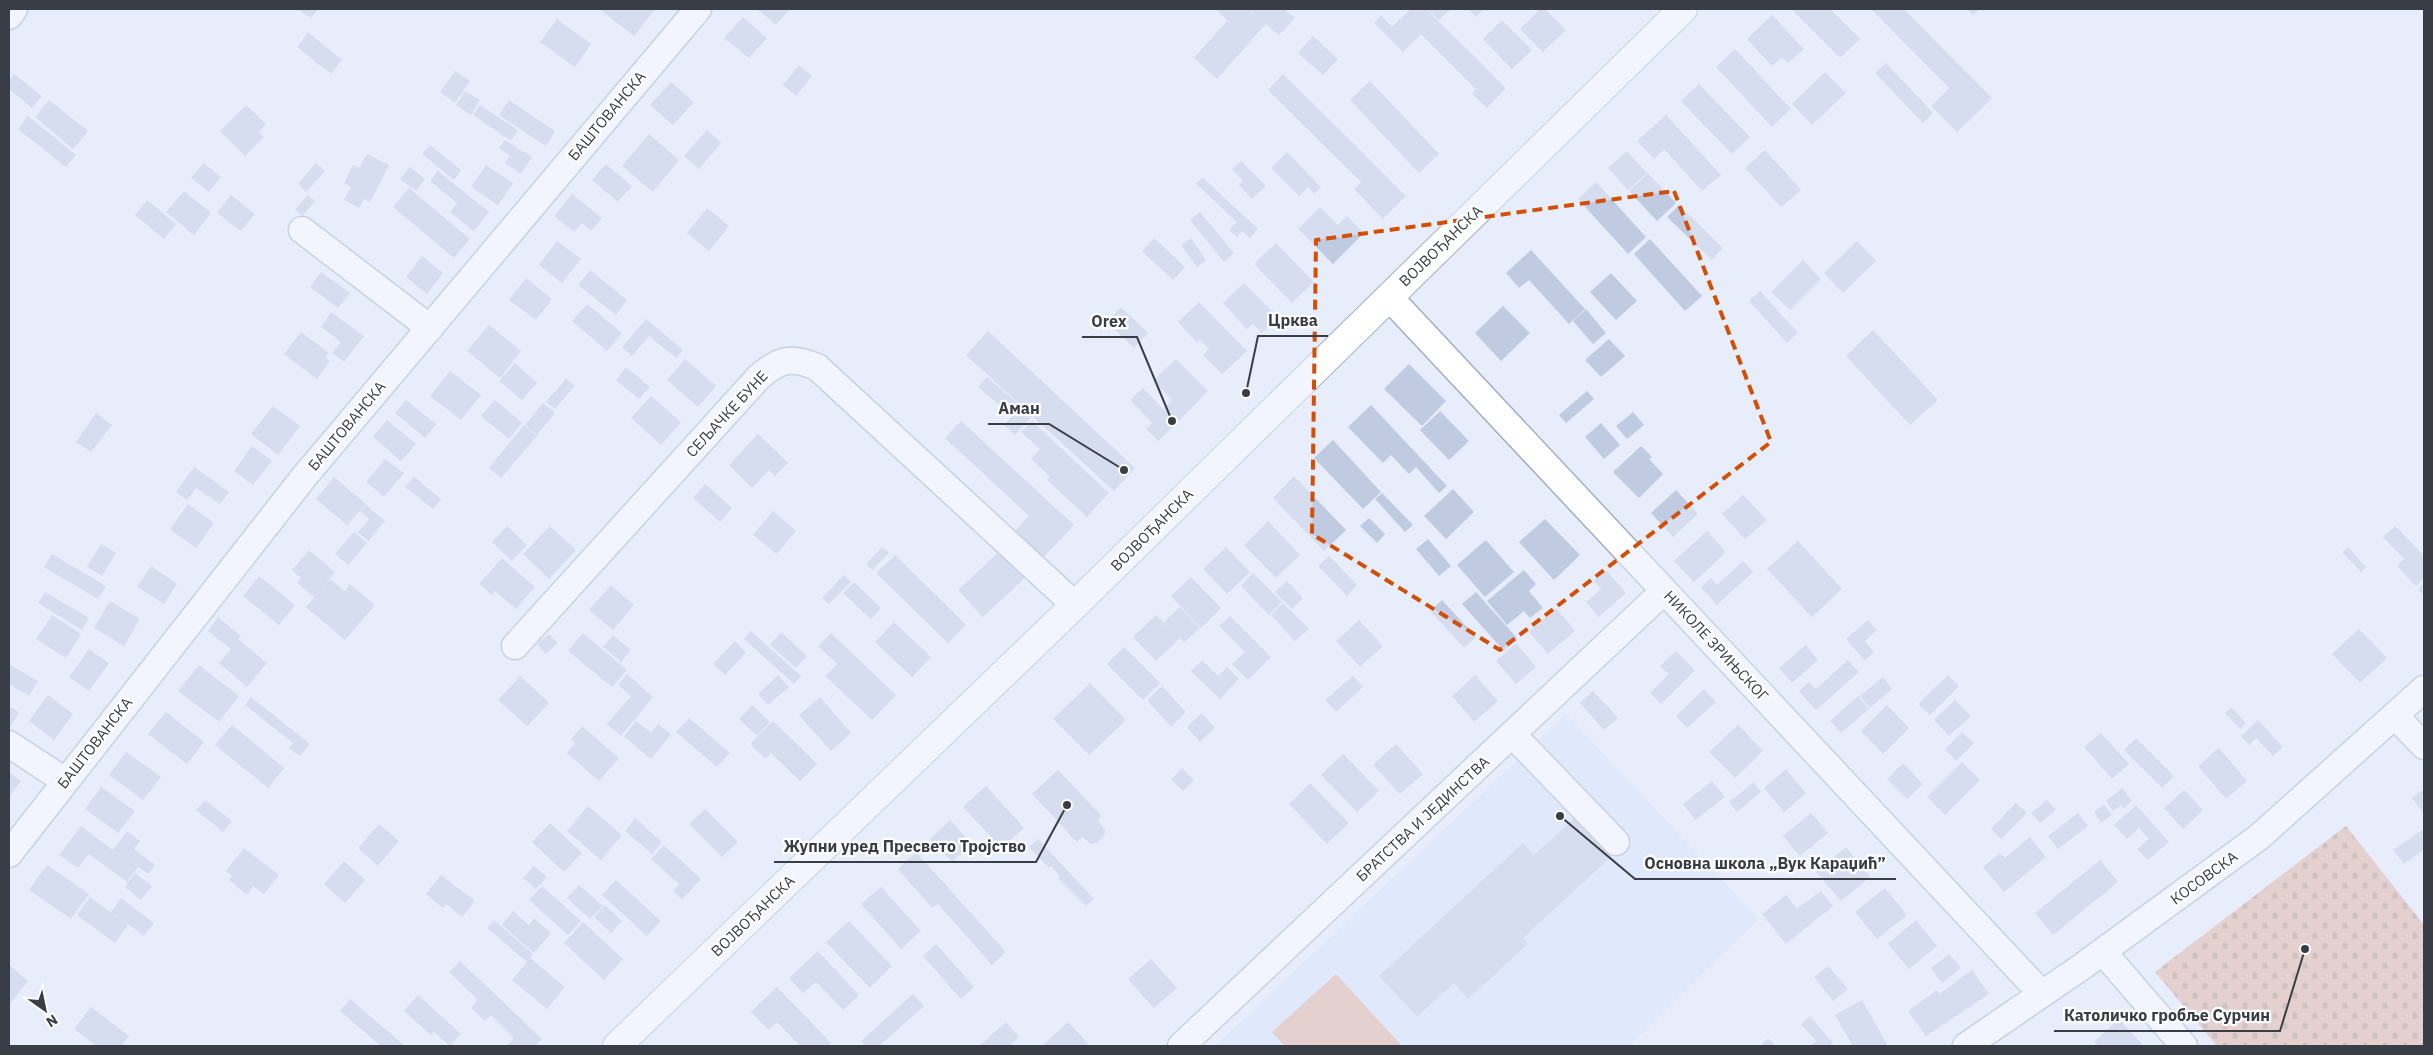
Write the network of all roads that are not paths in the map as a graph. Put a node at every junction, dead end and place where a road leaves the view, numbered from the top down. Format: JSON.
{"nodes":[{"id":1,"x":14,"y":9,"type":"edge"},
{"id":2,"x":698,"y":9,"type":"edge"},
{"id":3,"x":1683,"y":9,"type":"edge"},
{"id":4,"x":9,"y":16,"type":"edge"},
{"id":5,"x":302,"y":230,"type":"dead end"},
{"id":6,"x":1389,"y":297,"type":"junction"},
{"id":7,"x":430,"y":328,"type":"junction"},
{"id":8,"x":1664,"y":591,"type":"junction"},
{"id":9,"x":1075,"y":605,"type":"junction"},
{"id":10,"x":515,"y":646,"type":"dead end"},
{"id":11,"x":2424,"y":689,"type":"edge"},
{"id":12,"x":2396,"y":716,"type":"junction"},
{"id":13,"x":1512,"y":734,"type":"junction"},
{"id":14,"x":9,"y":744,"type":"edge"},
{"id":15,"x":2424,"y":746,"type":"edge"},
{"id":16,"x":65,"y":781,"type":"junction"},
{"id":17,"x":1616,"y":842,"type":"dead end"},
{"id":18,"x":9,"y":854,"type":"edge"},
{"id":19,"x":2103,"y":952,"type":"junction"},
{"id":20,"x":2042,"y":994,"type":"junction"},
{"id":21,"x":617,"y":1046,"type":"edge"},
{"id":22,"x":1181,"y":1046,"type":"edge"},
{"id":23,"x":1966,"y":1046,"type":"edge"},
{"id":24,"x":2184,"y":1046,"type":"edge"}],
"edges":[{"from":1,"to":4,"type":"street"},
{"from":2,"to":7,"type":"street","name":"БАШТОВАНСКА"},
{"from":3,"to":6,"type":"main road","name":"ВОЈВОЂАНСКА"},
{"from":5,"to":7,"type":"street"},
{"from":6,"to":8,"type":"street","name":"НИКОЛЕ ЗРИЊСКОГ"},
{"from":6,"to":9,"type":"main road","name":"ВОЈВОЂАНСКА"},
{"from":7,"to":16,"type":"street","name":"БАШТОВАНСКА"},
{"from":8,"to":13,"type":"street","name":"БРАТСТВА И ЈЕДИНСТВА"},
{"from":8,"to":20,"type":"street","name":"НИКОЛЕ ЗРИЊСКОГ"},
{"from":9,"to":10,"type":"street","name":"СЕЉАЧКЕ БУНЕ"},
{"from":9,"to":21,"type":"main road","name":"ВОЈВОЂАНСКА"},
{"from":11,"to":12,"type":"street","name":"КОСОВСКА"},
{"from":12,"to":15,"type":"street"},
{"from":12,"to":19,"type":"street","name":"КОСОВСКА"},
{"from":13,"to":17,"type":"street"},
{"from":13,"to":22,"type":"street","name":"БРАТСТВА И ЈЕДИНСТВА"},
{"from":14,"to":16,"type":"street"},
{"from":16,"to":18,"type":"street","name":"БАШТОВАНСКА"},
{"from":19,"to":20,"type":"street","name":"КОСОВСКА"},
{"from":19,"to":24,"type":"street"},
{"from":20,"to":23,"type":"street","name":"КОСОВСКА"}]}
